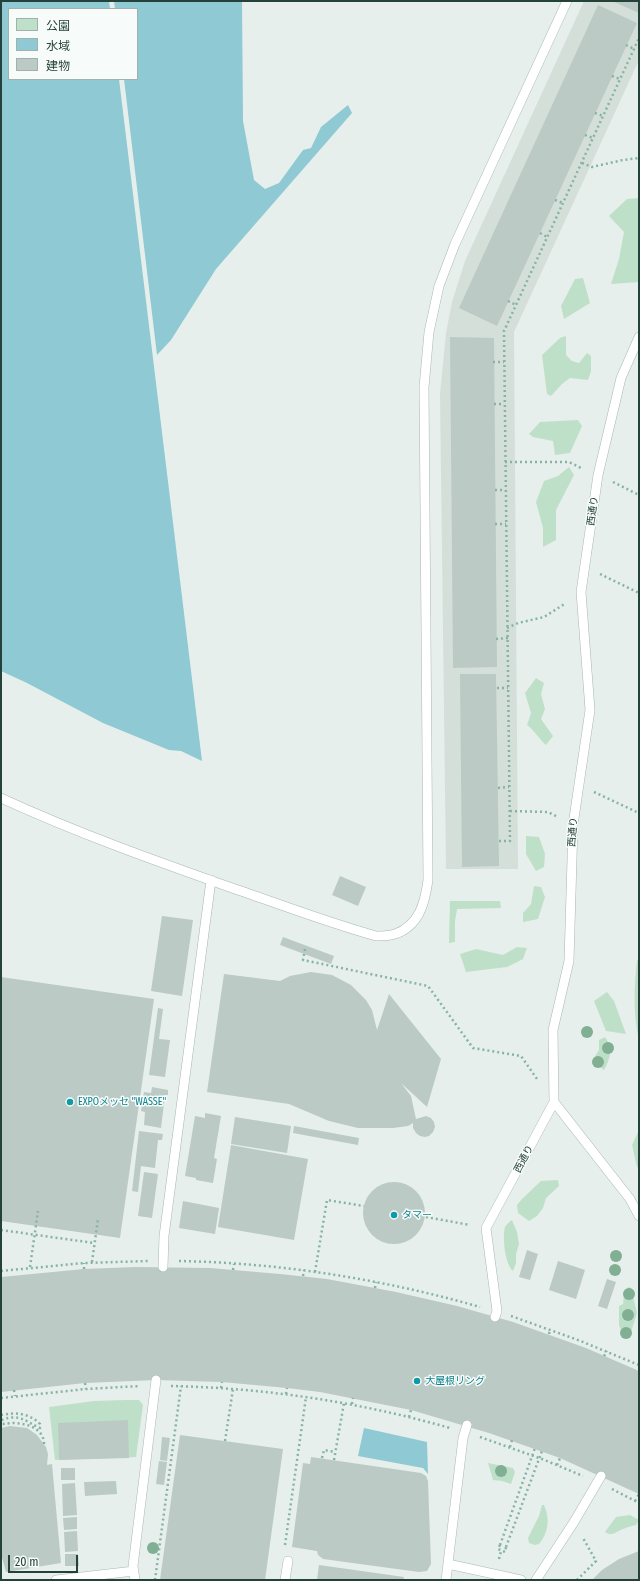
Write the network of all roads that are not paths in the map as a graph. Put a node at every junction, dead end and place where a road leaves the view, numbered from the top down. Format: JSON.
{"nodes":[{"id":1,"x":567,"y":1,"type":"edge"},
{"id":2,"x":639,"y":337,"type":"edge"},
{"id":3,"x":1,"y":798,"type":"edge"},
{"id":4,"x":211,"y":880,"type":"junction"},
{"id":5,"x":554,"y":1102,"type":"junction"},
{"id":6,"x":639,"y":1216,"type":"edge"},
{"id":7,"x":163,"y":1264,"type":"road end"},
{"id":8,"x":496,"y":1314,"type":"road end"},
{"id":9,"x":156,"y":1383,"type":"road end"},
{"id":10,"x":466,"y":1429,"type":"road end"},
{"id":11,"x":599,"y":1479,"type":"road end"},
{"id":12,"x":288,"y":1561,"type":"road end"},
{"id":13,"x":448,"y":1564,"type":"junction"},
{"id":14,"x":134,"y":1576,"type":"edge"},
{"id":15,"x":56,"y":1580,"type":"edge"},
{"id":16,"x":285,"y":1580,"type":"edge"},
{"id":17,"x":446,"y":1580,"type":"edge"},
{"id":18,"x":521,"y":1580,"type":"edge"},
{"id":19,"x":536,"y":1580,"type":"edge"}],
"edges":[{"from":1,"to":4,"type":"lane"},
{"from":2,"to":5,"type":"lane","name":"西通り"},
{"from":3,"to":4,"type":"lane"},
{"from":4,"to":7,"type":"lane"},
{"from":5,"to":6,"type":"lane"},
{"from":5,"to":8,"type":"lane","name":"西通り"},
{"from":9,"to":14,"type":"lane"},
{"from":10,"to":13,"type":"lane"},
{"from":11,"to":19,"type":"lane"},
{"from":12,"to":16,"type":"lane"},
{"from":13,"to":17,"type":"lane"},
{"from":13,"to":18,"type":"lane"},
{"from":14,"to":15,"type":"lane"}]}
